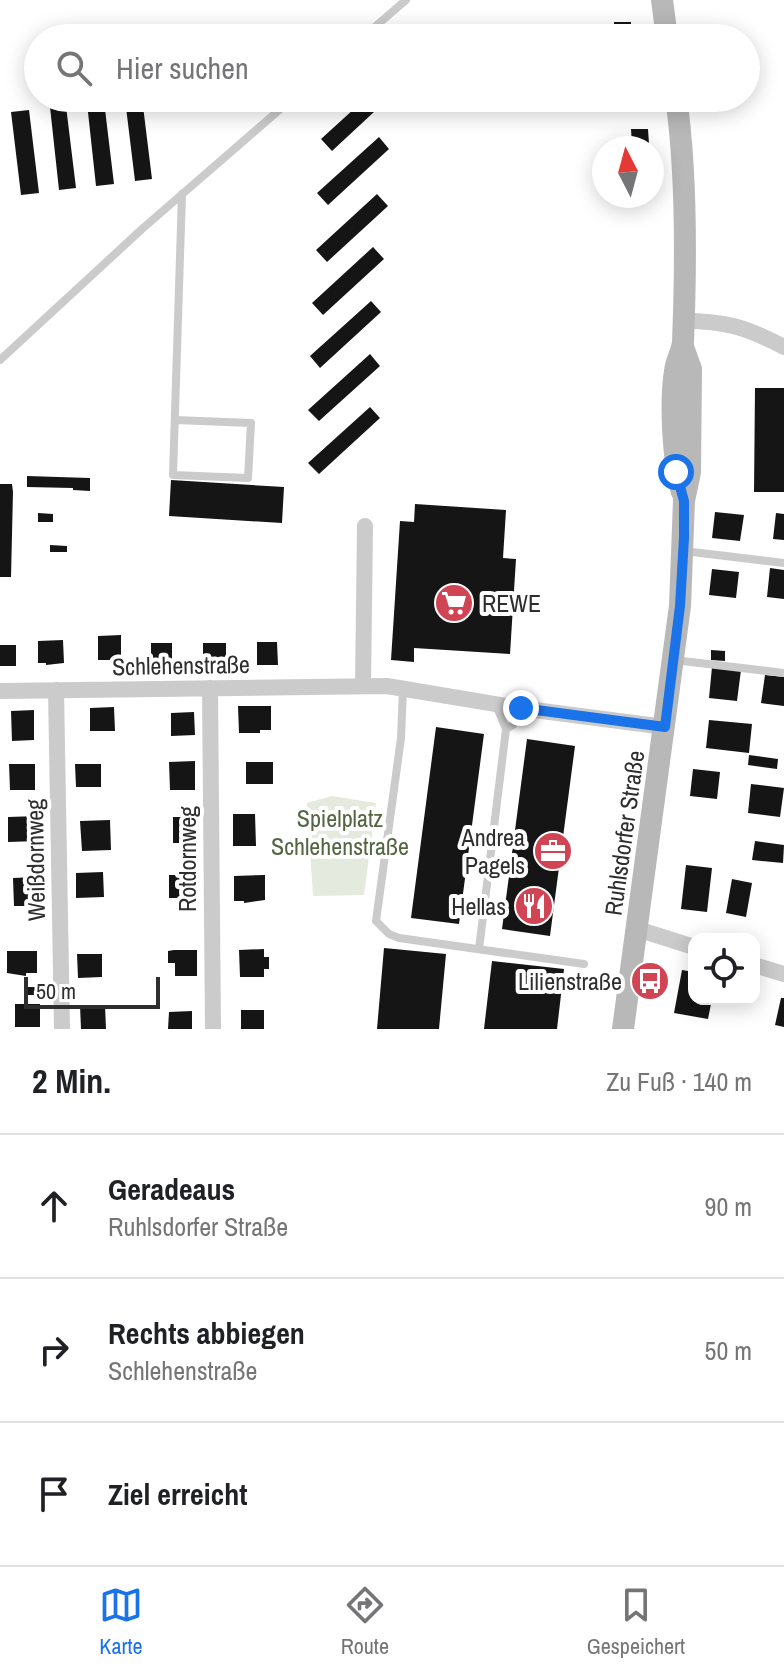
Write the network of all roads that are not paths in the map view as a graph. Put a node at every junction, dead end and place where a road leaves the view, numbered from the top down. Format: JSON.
{"nodes":[{"id":1,"x":406,"y":0,"type":"edge"},
{"id":2,"x":662,"y":0,"type":"edge"},
{"id":3,"x":378,"y":24,"type":"edge"},
{"id":4,"x":665,"y":24,"type":"edge"},
{"id":5,"x":277,"y":112,"type":"edge"},
{"id":6,"x":677,"y":112,"type":"edge"},
{"id":7,"x":182,"y":194,"type":"junction"},
{"id":8,"x":683,"y":321,"type":"junction"},
{"id":9,"x":784,"y":347,"type":"edge"},
{"id":10,"x":0,"y":360,"type":"edge"},
{"id":11,"x":175,"y":420,"type":"junction"},
{"id":12,"x":365,"y":526,"type":"dead end"},
{"id":13,"x":683,"y":551,"type":"junction"},
{"id":14,"x":784,"y":563,"type":"edge"},
{"id":15,"x":674,"y":660,"type":"junction"},
{"id":16,"x":784,"y":673,"type":"edge"},
{"id":17,"x":363,"y":686,"type":"junction"},
{"id":18,"x":210,"y":688,"type":"junction"},
{"id":19,"x":403,"y":688,"type":"junction"},
{"id":20,"x":56,"y":690,"type":"junction"},
{"id":21,"x":0,"y":691,"type":"edge"},
{"id":22,"x":496,"y":704,"type":"junction"},
{"id":23,"x":519,"y":708,"type":"junction"},
{"id":24,"x":665,"y":727,"type":"junction"},
{"id":25,"x":506,"y":729,"type":"junction"},
{"id":26,"x":637,"y":929,"type":"junction"},
{"id":27,"x":688,"y":945,"type":"edge"},
{"id":28,"x":479,"y":949,"type":"junction"},
{"id":29,"x":584,"y":964,"type":"dead end"},
{"id":30,"x":760,"y":967,"type":"edge"},
{"id":31,"x":784,"y":974,"type":"edge"},
{"id":32,"x":62,"y":1029,"type":"edge"},
{"id":33,"x":213,"y":1029,"type":"edge"},
{"id":34,"x":623,"y":1029,"type":"edge"}],
"edges":[{"from":1,"to":3,"type":"lane"},
{"from":2,"to":4,"type":"main road"},
{"from":5,"to":7,"type":"lane"},
{"from":6,"to":8,"type":"main road","name":"Ruhlsdorfer Straße"},
{"from":7,"to":10,"type":"lane"},
{"from":7,"to":11,"type":"lane"},
{"from":8,"to":9,"type":"street"},
{"from":8,"to":13,"type":"main road","name":"Ruhlsdorfer Straße"},
{"from":11,"to":11,"type":"lane"},
{"from":12,"to":17,"type":"street"},
{"from":13,"to":14,"type":"lane"},
{"from":13,"to":15,"type":"main road","name":"Ruhlsdorfer Straße"},
{"from":15,"to":16,"type":"lane"},
{"from":15,"to":24,"type":"main road","name":"Ruhlsdorfer Straße"},
{"from":17,"to":18,"type":"street","name":"Schlehenstraße"},
{"from":17,"to":19,"type":"street","name":"Schlehenstraße"},
{"from":18,"to":20,"type":"street","name":"Schlehenstraße"},
{"from":18,"to":33,"type":"street","name":"Rotdornweg"},
{"from":19,"to":22,"type":"street","name":"Schlehenstraße"},
{"from":19,"to":28,"type":"lane"},
{"from":20,"to":21,"type":"street","name":"Schlehenstraße"},
{"from":20,"to":32,"type":"street","name":"Weißdornweg"},
{"from":22,"to":23,"type":"street","name":"Schlehenstraße"},
{"from":22,"to":25,"type":"lane"},
{"from":23,"to":24,"type":"street","name":"Schlehenstraße"},
{"from":23,"to":25,"type":"lane"},
{"from":24,"to":26,"type":"main road","name":"Ruhlsdorfer Straße"},
{"from":25,"to":28,"type":"lane"},
{"from":26,"to":27,"type":"street"},
{"from":26,"to":34,"type":"main road","name":"Ruhlsdorfer Straße"},
{"from":28,"to":29,"type":"lane"},
{"from":30,"to":31,"type":"street"}]}
